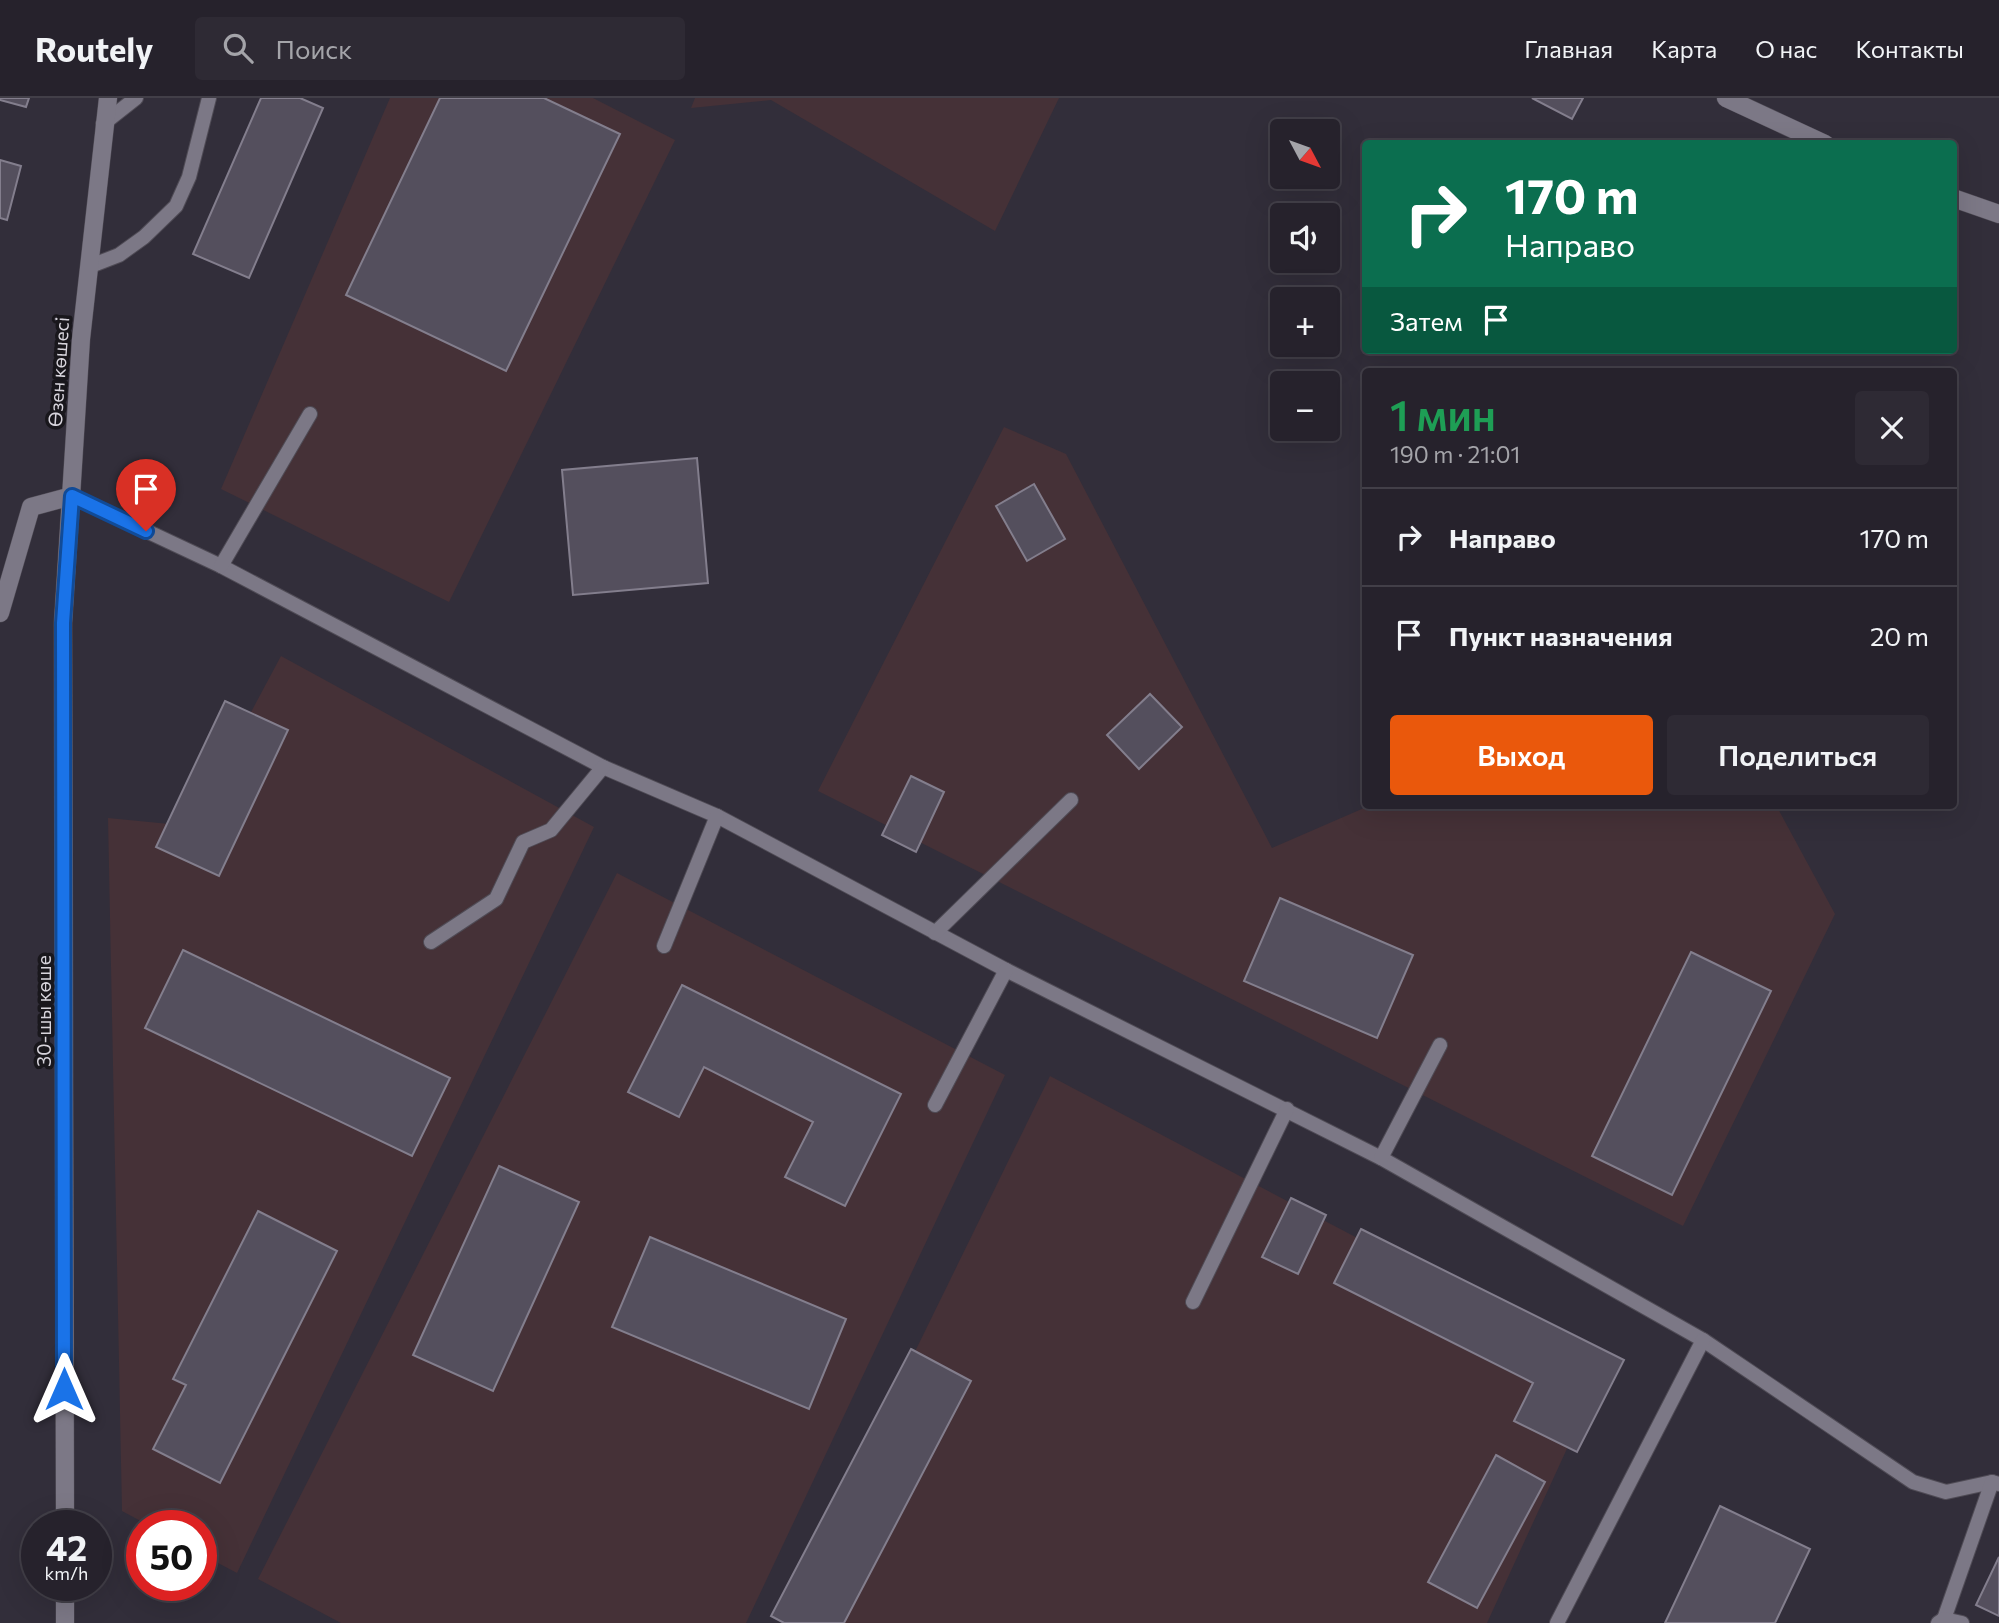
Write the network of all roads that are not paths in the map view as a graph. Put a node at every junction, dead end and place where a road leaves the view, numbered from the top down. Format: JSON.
{"nodes":[{"id":1,"x":108,"y":98,"type":"edge"},
{"id":2,"x":136,"y":98,"type":"edge"},
{"id":3,"x":209,"y":98,"type":"edge"},
{"id":4,"x":1726,"y":98,"type":"edge"},
{"id":5,"x":103,"y":124,"type":"junction"},
{"id":6,"x":1816,"y":140,"type":"edge"},
{"id":7,"x":1957,"y":199,"type":"edge"},
{"id":8,"x":1999,"y":214,"type":"edge"},
{"id":9,"x":88,"y":267,"type":"junction"},
{"id":10,"x":310,"y":414,"type":"dead end"},
{"id":11,"x":72,"y":496,"type":"junction"},
{"id":12,"x":221,"y":566,"type":"junction"},
{"id":13,"x":0,"y":613,"type":"edge"},
{"id":14,"x":603,"y":767,"type":"junction"},
{"id":15,"x":1071,"y":800,"type":"dead end"},
{"id":16,"x":717,"y":816,"type":"junction"},
{"id":17,"x":935,"y":933,"type":"junction"},
{"id":18,"x":431,"y":942,"type":"dead end"},
{"id":19,"x":664,"y":946,"type":"dead end"},
{"id":20,"x":1006,"y":970,"type":"junction"},
{"id":21,"x":1440,"y":1045,"type":"dead end"},
{"id":22,"x":935,"y":1105,"type":"dead end"},
{"id":23,"x":1287,"y":1109,"type":"junction"},
{"id":24,"x":1381,"y":1158,"type":"junction"},
{"id":25,"x":1193,"y":1302,"type":"dead end"},
{"id":26,"x":1703,"y":1340,"type":"junction"},
{"id":27,"x":1996,"y":1483,"type":"edge"},
{"id":28,"x":65,"y":1510,"type":"edge"},
{"id":29,"x":65,"y":1601,"type":"edge"},
{"id":30,"x":1940,"y":1621,"type":"edge"},
{"id":31,"x":65,"y":1623,"type":"edge"},
{"id":32,"x":1557,"y":1623,"type":"edge"},
{"id":33,"x":1962,"y":1623,"type":"edge"}],
"edges":[{"from":1,"to":5,"type":"main road","name":"Өзен көшесі"},
{"from":2,"to":5,"type":"lane"},
{"from":3,"to":9,"type":"lane"},
{"from":4,"to":6,"type":"main road"},
{"from":5,"to":9,"type":"main road","name":"Өзен көшесі"},
{"from":7,"to":8,"type":"main road"},
{"from":9,"to":11,"type":"main road","name":"Өзен көшесі"},
{"from":10,"to":12,"type":"lane"},
{"from":11,"to":12,"type":"lane"},
{"from":11,"to":13,"type":"main road"},
{"from":11,"to":28,"type":"main road","name":"30-шы көше"},
{"from":12,"to":14,"type":"lane"},
{"from":14,"to":16,"type":"lane"},
{"from":14,"to":18,"type":"lane"},
{"from":15,"to":17,"type":"lane"},
{"from":16,"to":17,"type":"lane"},
{"from":16,"to":19,"type":"lane"},
{"from":17,"to":20,"type":"lane"},
{"from":20,"to":22,"type":"lane"},
{"from":20,"to":23,"type":"lane"},
{"from":21,"to":24,"type":"lane"},
{"from":23,"to":24,"type":"lane"},
{"from":23,"to":25,"type":"lane"},
{"from":24,"to":26,"type":"lane"},
{"from":26,"to":27,"type":"lane"},
{"from":26,"to":32,"type":"lane"},
{"from":27,"to":30,"type":"lane"},
{"from":29,"to":31,"type":"main road"},
{"from":30,"to":33,"type":"lane"}]}
